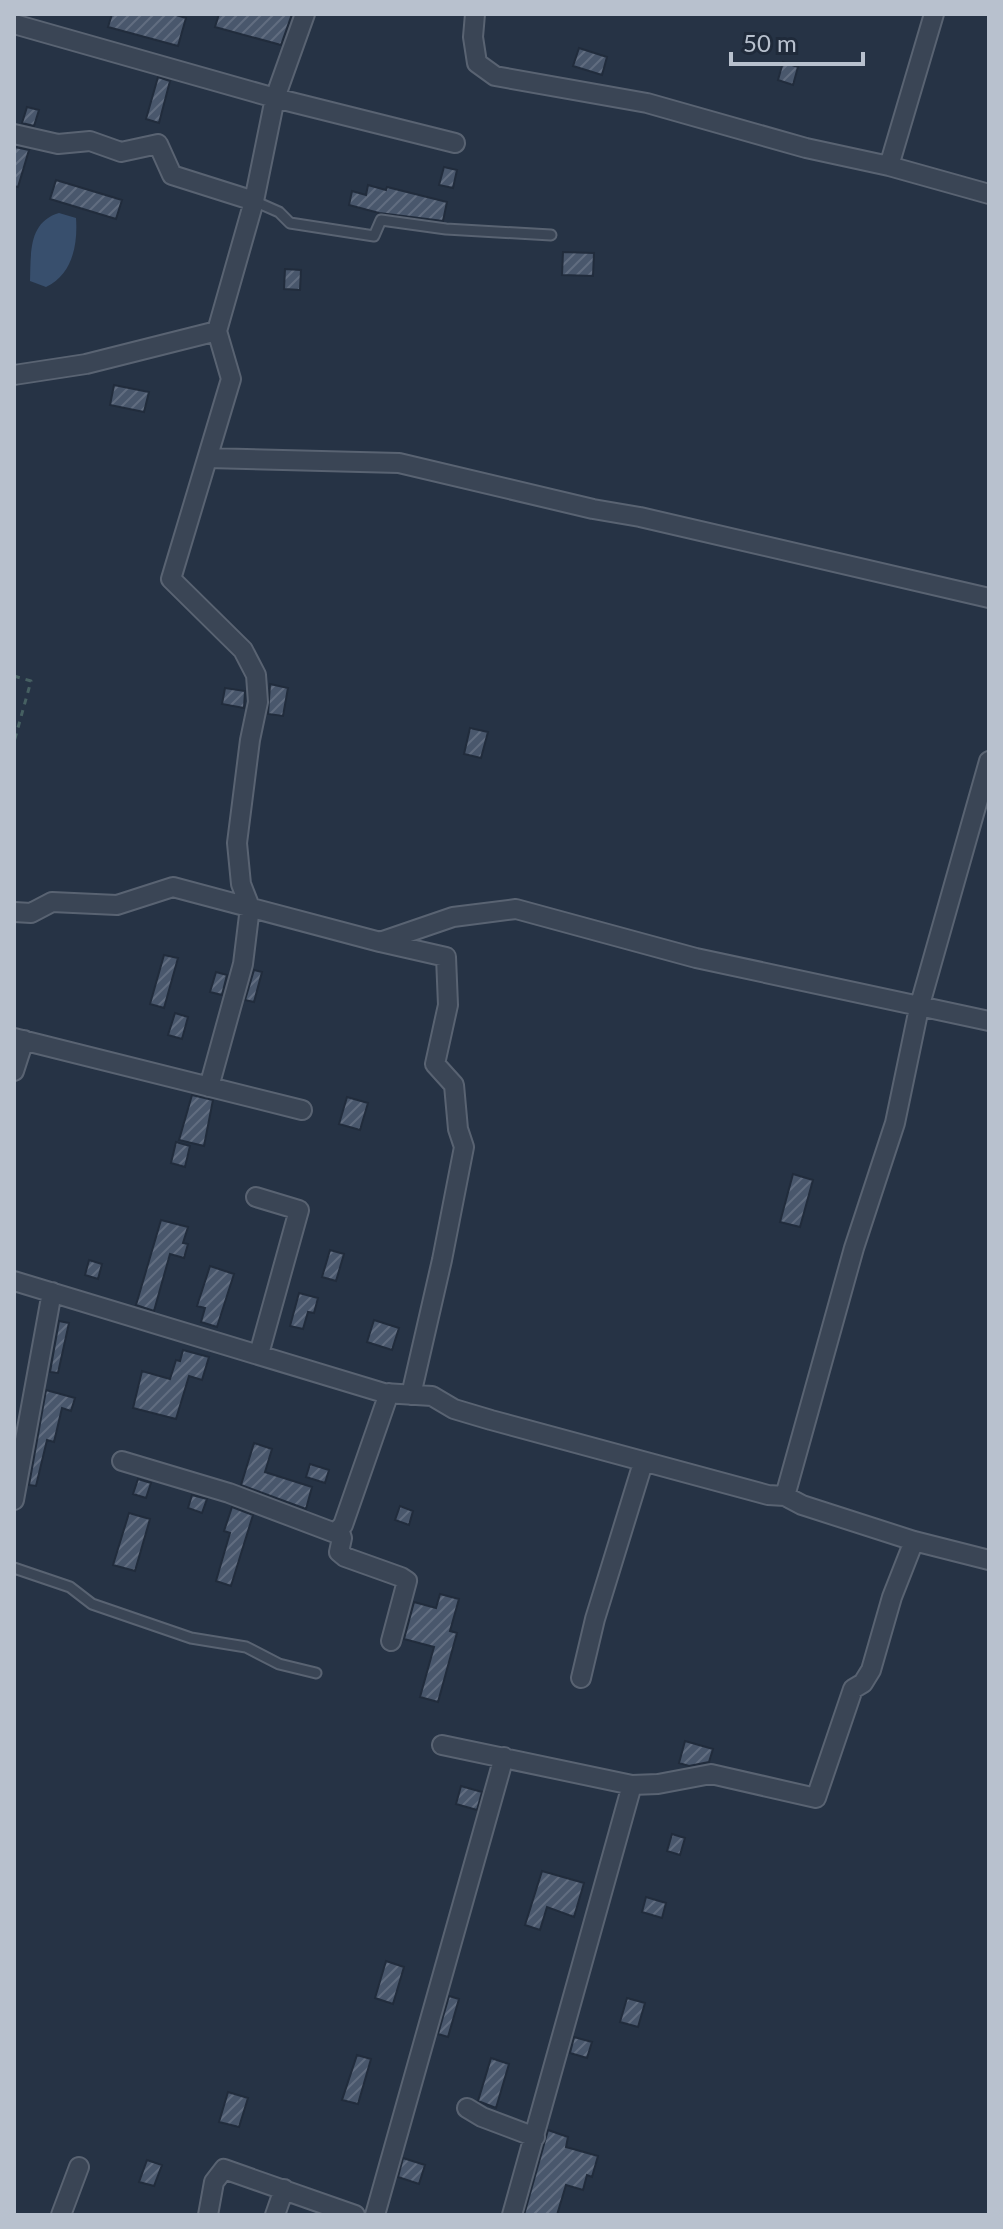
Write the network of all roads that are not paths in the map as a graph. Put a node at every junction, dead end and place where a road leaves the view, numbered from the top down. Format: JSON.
{"nodes":[{"id":1,"x":305,"y":14,"type":"edge"},
{"id":2,"x":475,"y":14,"type":"edge"},
{"id":3,"x":934,"y":14,"type":"edge"},
{"id":4,"x":14,"y":24,"type":"edge"},
{"id":5,"x":275,"y":98,"type":"junction"},
{"id":6,"x":14,"y":134,"type":"edge"},
{"id":7,"x":455,"y":143,"type":"dead end"},
{"id":8,"x":889,"y":166,"type":"junction"},
{"id":9,"x":989,"y":194,"type":"edge"},
{"id":10,"x":254,"y":201,"type":"junction"},
{"id":11,"x":551,"y":235,"type":"dead end"},
{"id":12,"x":217,"y":331,"type":"junction"},
{"id":13,"x":14,"y":375,"type":"edge"},
{"id":14,"x":208,"y":458,"type":"junction"},
{"id":15,"x":989,"y":598,"type":"edge"},
{"id":16,"x":989,"y":761,"type":"edge"},
{"id":17,"x":250,"y":907,"type":"junction"},
{"id":18,"x":14,"y":912,"type":"edge"},
{"id":19,"x":380,"y":942,"type":"junction"},
{"id":20,"x":919,"y":1008,"type":"junction"},
{"id":21,"x":989,"y":1021,"type":"edge"},
{"id":22,"x":19,"y":1039,"type":"edge"},
{"id":23,"x":14,"y":1071,"type":"edge"},
{"id":24,"x":209,"y":1087,"type":"junction"},
{"id":25,"x":302,"y":1110,"type":"dead end"},
{"id":26,"x":256,"y":1197,"type":"dead end"},
{"id":27,"x":14,"y":1281,"type":"edge"},
{"id":28,"x":52,"y":1292,"type":"junction"},
{"id":29,"x":259,"y":1354,"type":"junction"},
{"id":30,"x":389,"y":1393,"type":"junction"},
{"id":31,"x":411,"y":1395,"type":"junction"},
{"id":32,"x":122,"y":1461,"type":"dead end"},
{"id":33,"x":643,"y":1463,"type":"junction"},
{"id":34,"x":14,"y":1495,"type":"edge"},
{"id":35,"x":785,"y":1496,"type":"junction"},
{"id":36,"x":339,"y":1529,"type":"junction"},
{"id":37,"x":914,"y":1541,"type":"junction"},
{"id":38,"x":989,"y":1560,"type":"edge"},
{"id":39,"x":14,"y":1568,"type":"edge"},
{"id":40,"x":391,"y":1641,"type":"dead end"},
{"id":41,"x":316,"y":1673,"type":"dead end"},
{"id":42,"x":581,"y":1678,"type":"dead end"},
{"id":43,"x":442,"y":1745,"type":"dead end"},
{"id":44,"x":504,"y":1757,"type":"junction"},
{"id":45,"x":632,"y":1785,"type":"junction"},
{"id":46,"x":467,"y":2108,"type":"dead end"},
{"id":47,"x":535,"y":2137,"type":"junction"},
{"id":48,"x":79,"y":2167,"type":"dead end"},
{"id":49,"x":284,"y":2189,"type":"junction"},
{"id":50,"x":61,"y":2215,"type":"edge"},
{"id":51,"x":208,"y":2215,"type":"edge"},
{"id":52,"x":275,"y":2215,"type":"edge"},
{"id":53,"x":355,"y":2215,"type":"edge"},
{"id":54,"x":375,"y":2215,"type":"edge"},
{"id":55,"x":512,"y":2215,"type":"edge"}],
"edges":[{"from":1,"to":5,"type":"street"},
{"from":2,"to":8,"type":"street"},
{"from":3,"to":8,"type":"street"},
{"from":4,"to":5,"type":"street"},
{"from":5,"to":7,"type":"street"},
{"from":5,"to":10,"type":"street"},
{"from":6,"to":10,"type":"street"},
{"from":8,"to":9,"type":"street"},
{"from":10,"to":11,"type":"lane"},
{"from":10,"to":12,"type":"street"},
{"from":12,"to":13,"type":"street"},
{"from":12,"to":14,"type":"street"},
{"from":14,"to":15,"type":"street"},
{"from":14,"to":17,"type":"street"},
{"from":16,"to":20,"type":"street"},
{"from":17,"to":18,"type":"street"},
{"from":17,"to":19,"type":"street"},
{"from":17,"to":24,"type":"street"},
{"from":19,"to":20,"type":"street"},
{"from":19,"to":31,"type":"street"},
{"from":20,"to":21,"type":"street"},
{"from":20,"to":35,"type":"street"},
{"from":22,"to":23,"type":"street"},
{"from":22,"to":24,"type":"street"},
{"from":24,"to":25,"type":"street"},
{"from":26,"to":29,"type":"street"},
{"from":27,"to":28,"type":"street"},
{"from":28,"to":29,"type":"street"},
{"from":28,"to":34,"type":"street"},
{"from":29,"to":30,"type":"street"},
{"from":30,"to":31,"type":"street"},
{"from":30,"to":36,"type":"street"},
{"from":31,"to":33,"type":"street"},
{"from":32,"to":36,"type":"street"},
{"from":33,"to":35,"type":"street"},
{"from":33,"to":42,"type":"street"},
{"from":35,"to":37,"type":"street"},
{"from":36,"to":40,"type":"street"},
{"from":37,"to":38,"type":"street"},
{"from":37,"to":45,"type":"street"},
{"from":39,"to":41,"type":"lane"},
{"from":43,"to":44,"type":"street"},
{"from":44,"to":45,"type":"street"},
{"from":44,"to":54,"type":"street"},
{"from":45,"to":47,"type":"street"},
{"from":46,"to":47,"type":"street"},
{"from":47,"to":55,"type":"street"},
{"from":48,"to":50,"type":"street"},
{"from":49,"to":51,"type":"street"},
{"from":49,"to":52,"type":"street"},
{"from":49,"to":53,"type":"street"}]}
